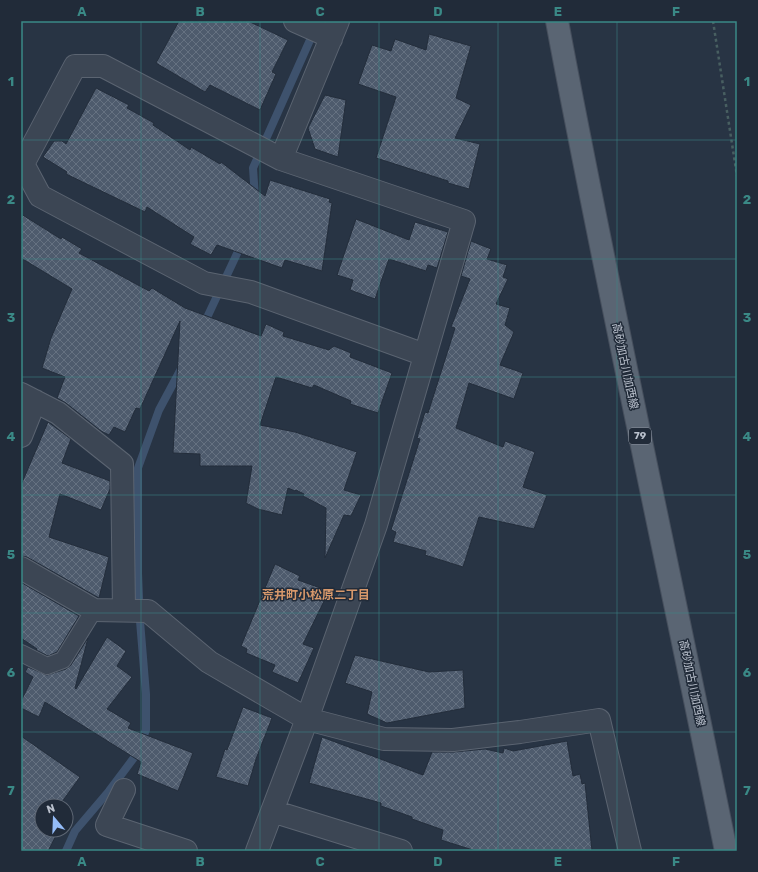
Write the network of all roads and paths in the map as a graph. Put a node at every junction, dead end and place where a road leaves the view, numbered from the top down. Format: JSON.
{"nodes":[{"id":1,"x":295,"y":21,"type":"edge"},
{"id":2,"x":557,"y":21,"type":"edge"},
{"id":3,"x":713,"y":21,"type":"edge"},
{"id":4,"x":334,"y":30,"type":"edge"},
{"id":5,"x":281,"y":159,"type":"junction"},
{"id":6,"x":737,"y":176,"type":"edge"},
{"id":7,"x":425,"y":355,"type":"junction"},
{"id":8,"x":28,"y":398,"type":"edge"},
{"id":9,"x":21,"y":436,"type":"edge"},
{"id":10,"x":21,"y":568,"type":"edge"},
{"id":11,"x":94,"y":610,"type":"junction"},
{"id":12,"x":124,"y":610,"type":"junction"},
{"id":13,"x":21,"y":652,"type":"edge"},
{"id":14,"x":307,"y":719,"type":"junction"},
{"id":15,"x":124,"y":790,"type":"dead end"},
{"id":16,"x":272,"y":811,"type":"junction"},
{"id":17,"x":186,"y":851,"type":"edge"},
{"id":18,"x":257,"y":851,"type":"edge"},
{"id":19,"x":401,"y":851,"type":"edge"},
{"id":20,"x":630,"y":851,"type":"edge"},
{"id":21,"x":726,"y":851,"type":"edge"}],
"edges":[{"from":1,"to":4,"type":"street"},
{"from":2,"to":21,"type":"main road","name":"高砂加古川加西線","number":"79"},
{"from":3,"to":6,"type":"path"},
{"from":4,"to":5,"type":"street"},
{"from":5,"to":7,"type":"street"},
{"from":5,"to":7,"type":"street"},
{"from":7,"to":14,"type":"street"},
{"from":8,"to":9,"type":"street"},
{"from":8,"to":12,"type":"street"},
{"from":10,"to":11,"type":"street"},
{"from":11,"to":12,"type":"street"},
{"from":11,"to":13,"type":"lane"},
{"from":12,"to":14,"type":"street"},
{"from":14,"to":16,"type":"street"},
{"from":14,"to":20,"type":"street"},
{"from":15,"to":17,"type":"street"},
{"from":16,"to":18,"type":"street"},
{"from":16,"to":19,"type":"street"}]}
